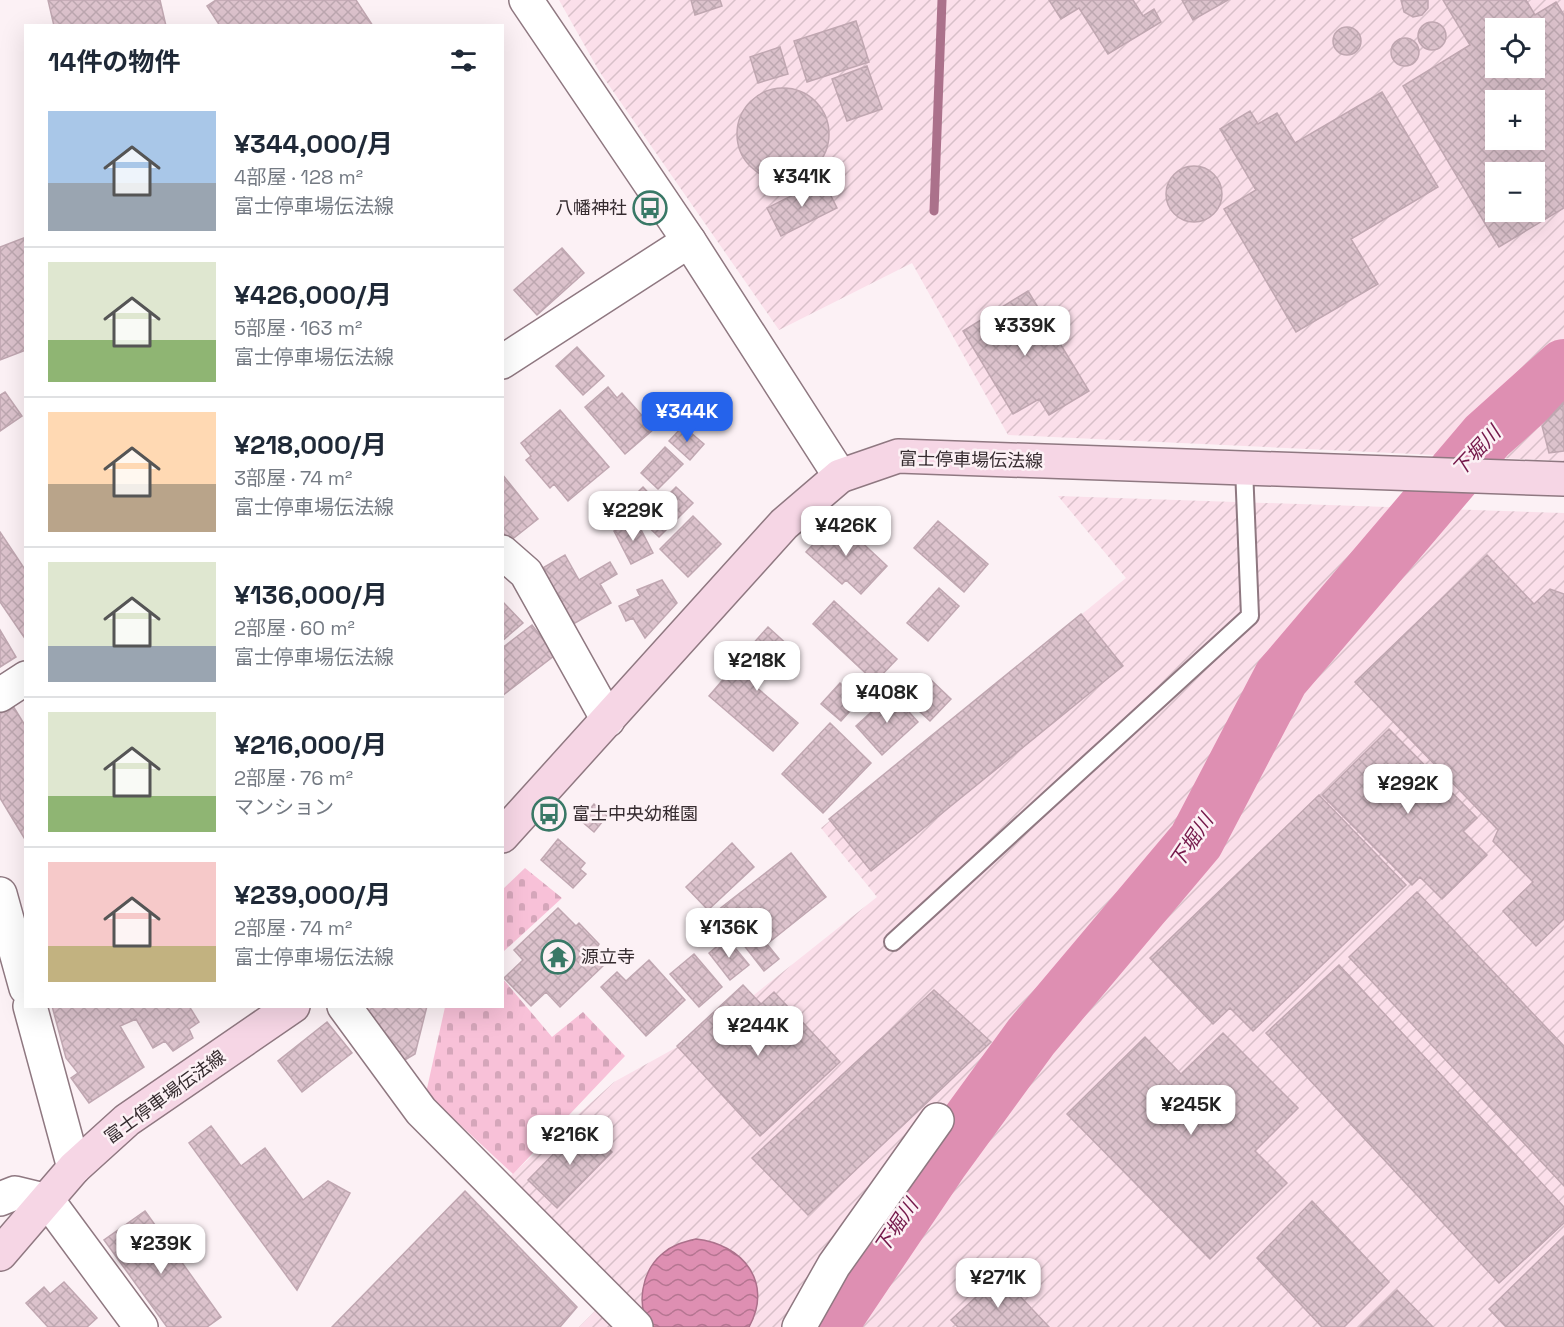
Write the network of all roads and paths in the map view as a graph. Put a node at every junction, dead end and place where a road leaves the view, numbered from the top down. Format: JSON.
{"nodes":[{"id":1,"x":526,"y":0,"type":"edge"},
{"id":2,"x":689,"y":241,"type":"junction"},
{"id":3,"x":504,"y":362,"type":"edge"},
{"id":4,"x":1244,"y":468,"type":"junction"},
{"id":5,"x":840,"y":476,"type":"junction"},
{"id":6,"x":1556,"y":478,"type":"edge"},
{"id":7,"x":504,"y":554,"type":"edge"},
{"id":8,"x":24,"y":679,"type":"edge"},
{"id":9,"x":0,"y":695,"type":"edge"},
{"id":10,"x":608,"y":720,"type":"junction"},
{"id":11,"x":504,"y":834,"type":"edge"},
{"id":12,"x":0,"y":894,"type":"edge"},
{"id":13,"x":893,"y":942,"type":"dead end"},
{"id":14,"x":24,"y":981,"type":"edge"},
{"id":15,"x":31,"y":1008,"type":"edge"},
{"id":16,"x":290,"y":1008,"type":"edge"},
{"id":17,"x":345,"y":1008,"type":"edge"},
{"id":18,"x":937,"y":1120,"type":"dead end"},
{"id":19,"x":74,"y":1168,"type":"junction"},
{"id":20,"x":0,"y":1199,"type":"edge"},
{"id":21,"x":48,"y":1201,"type":"junction"},
{"id":22,"x":0,"y":1254,"type":"edge"},
{"id":23,"x":141,"y":1327,"type":"edge"},
{"id":24,"x":636,"y":1327,"type":"edge"},
{"id":25,"x":799,"y":1327,"type":"edge"}],
"edges":[{"from":1,"to":2,"type":"street"},
{"from":2,"to":3,"type":"street"},
{"from":2,"to":5,"type":"street"},
{"from":4,"to":5,"type":"main road","name":"富士停車場伝法線"},
{"from":4,"to":6,"type":"main road","name":"富士停車場伝法線"},
{"from":4,"to":13,"type":"lane"},
{"from":5,"to":10,"type":"main road","name":"富士停車場伝法線"},
{"from":7,"to":10,"type":"street"},
{"from":8,"to":9,"type":"street"},
{"from":10,"to":11,"type":"main road","name":"富士停車場伝法線"},
{"from":12,"to":14,"type":"street"},
{"from":15,"to":19,"type":"street"},
{"from":16,"to":19,"type":"main road","name":"富士停車場伝法線"},
{"from":17,"to":24,"type":"street"},
{"from":18,"to":25,"type":"street"},
{"from":19,"to":21,"type":"main road","name":"富士停車場伝法線"},
{"from":20,"to":21,"type":"street"},
{"from":21,"to":22,"type":"main road","name":"富士停車場伝法線"},
{"from":21,"to":23,"type":"street"}]}
